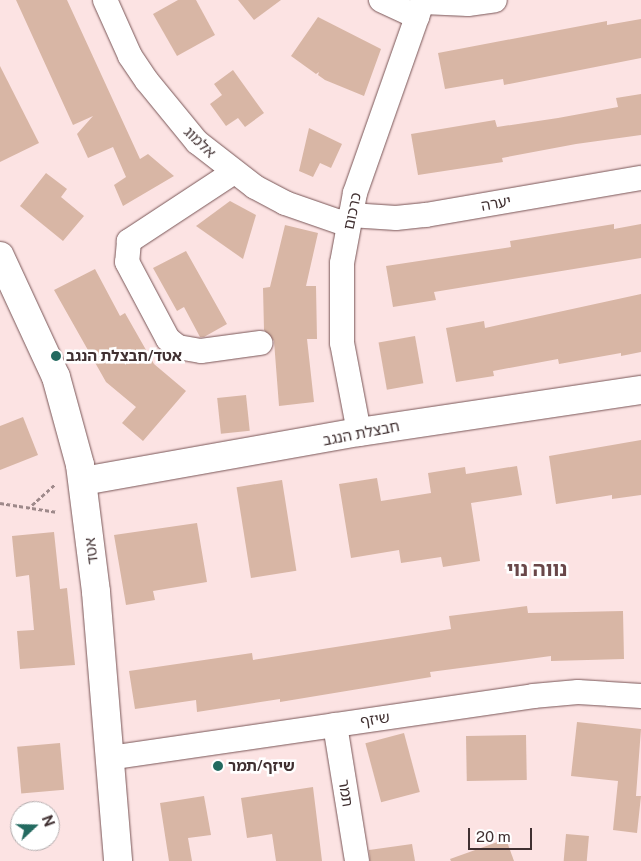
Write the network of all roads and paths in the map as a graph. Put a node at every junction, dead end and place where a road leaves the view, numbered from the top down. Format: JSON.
{"nodes":[{"id":1,"x":105,"y":0,"type":"edge"},
{"id":2,"x":381,"y":0,"type":"edge"},
{"id":3,"x":495,"y":0,"type":"edge"},
{"id":4,"x":421,"y":6,"type":"edge"},
{"id":5,"x":234,"y":172,"type":"junction"},
{"id":6,"x":641,"y":178,"type":"edge"},
{"id":7,"x":349,"y":220,"type":"junction"},
{"id":8,"x":0,"y":256,"type":"edge"},
{"id":9,"x":260,"y":343,"type":"dead end"},
{"id":10,"x":641,"y":390,"type":"edge"},
{"id":11,"x":359,"y":432,"type":"junction"},
{"id":12,"x":82,"y":481,"type":"junction"},
{"id":13,"x":55,"y":484,"type":"dead end"},
{"id":14,"x":0,"y":503,"type":"edge"},
{"id":15,"x":32,"y":506,"type":"junction"},
{"id":16,"x":57,"y":512,"type":"dead end"},
{"id":17,"x":641,"y":696,"type":"edge"},
{"id":18,"x":336,"y":725,"type":"junction"},
{"id":19,"x":109,"y":758,"type":"junction"},
{"id":20,"x":118,"y":861,"type":"edge"},
{"id":21,"x":358,"y":861,"type":"edge"}],
"edges":[{"from":1,"to":5,"type":"street","name":"אלמוג"},
{"from":2,"to":4,"type":"street"},
{"from":3,"to":4,"type":"street"},
{"from":4,"to":7,"type":"street","name":"כרכום"},
{"from":5,"to":7,"type":"street","name":"אלמוג"},
{"from":5,"to":9,"type":"street"},
{"from":6,"to":7,"type":"street","name":"יערה"},
{"from":7,"to":11,"type":"street","name":"כרכום"},
{"from":8,"to":12,"type":"street","name":"אטד"},
{"from":10,"to":11,"type":"street","name":"חבצלת הנגב"},
{"from":11,"to":12,"type":"street","name":"חבצלת הנגב"},
{"from":12,"to":19,"type":"street","name":"אטד"},
{"from":13,"to":15,"type":"path"},
{"from":14,"to":15,"type":"path"},
{"from":15,"to":16,"type":"path"},
{"from":17,"to":18,"type":"street","name":"שיזף"},
{"from":18,"to":19,"type":"street","name":"שיזף"},
{"from":18,"to":21,"type":"street","name":"תמר"},
{"from":19,"to":20,"type":"street","name":"אטד"}]}
